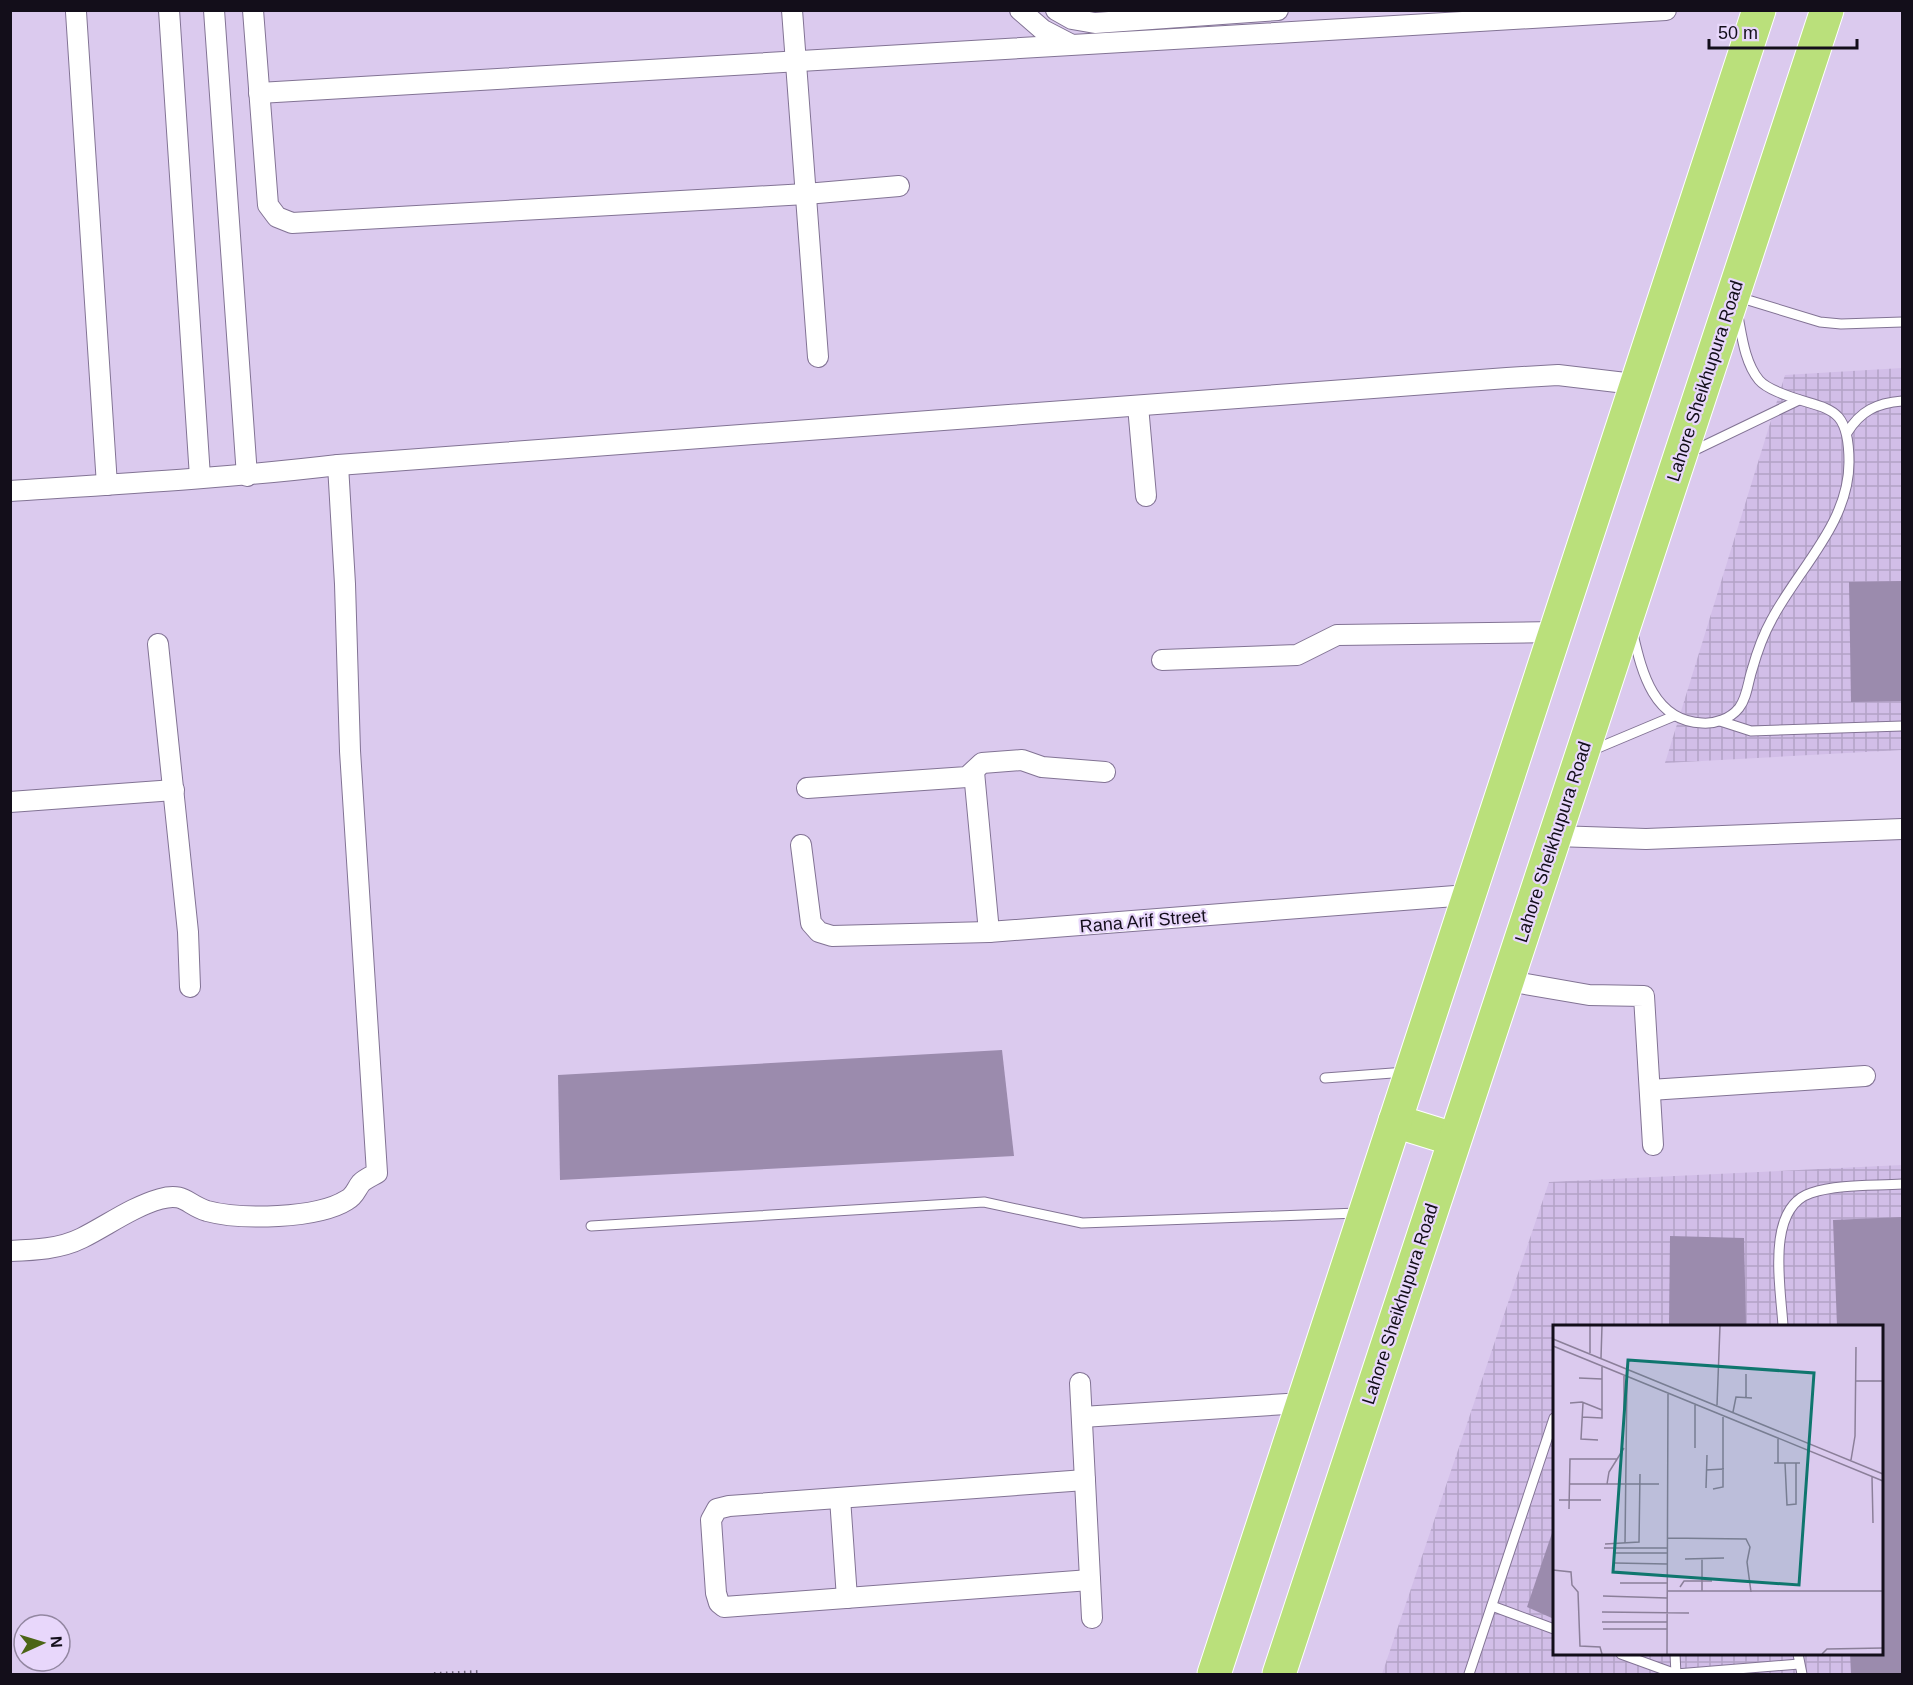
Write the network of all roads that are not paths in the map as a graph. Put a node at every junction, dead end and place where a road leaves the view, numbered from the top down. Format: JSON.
{"nodes":[{"id":1,"x":168,"y":10,"type":"edge"},
{"id":2,"x":214,"y":10,"type":"edge"},
{"id":3,"x":253,"y":10,"type":"edge"},
{"id":4,"x":792,"y":10,"type":"edge"},
{"id":5,"x":1020,"y":10,"type":"edge"},
{"id":6,"x":1056,"y":10,"type":"edge"},
{"id":7,"x":1278,"y":10,"type":"edge"},
{"id":8,"x":1666,"y":10,"type":"edge"},
{"id":9,"x":1759,"y":10,"type":"edge"},
{"id":10,"x":1827,"y":10,"type":"edge"},
{"id":11,"x":76,"y":12,"type":"edge"},
{"id":12,"x":1073,"y":45,"type":"junction"},
{"id":13,"x":796,"y":61,"type":"junction"},
{"id":14,"x":259,"y":93,"type":"junction"},
{"id":15,"x":899,"y":186,"type":"dead end"},
{"id":16,"x":806,"y":194,"type":"junction"},
{"id":17,"x":1733,"y":295,"type":"junction"},
{"id":18,"x":1902,"y":322,"type":"edge"},
{"id":19,"x":818,"y":357,"type":"dead end"},
{"id":20,"x":1634,"y":384,"type":"junction"},
{"id":21,"x":1799,"y":400,"type":"junction"},
{"id":22,"x":1902,"y":401,"type":"edge"},
{"id":23,"x":1138,"y":406,"type":"junction"},
{"id":24,"x":1847,"y":433,"type":"junction"},
{"id":25,"x":1679,"y":459,"type":"junction"},
{"id":26,"x":338,"y":465,"type":"junction"},
{"id":27,"x":247,"y":476,"type":"junction"},
{"id":28,"x":200,"y":477,"type":"junction"},
{"id":29,"x":107,"y":484,"type":"junction"},
{"id":30,"x":10,"y":491,"type":"edge"},
{"id":31,"x":1146,"y":496,"type":"dead end"},
{"id":32,"x":1630,"y":607,"type":"junction"},
{"id":33,"x":1557,"y":632,"type":"junction"},
{"id":34,"x":158,"y":644,"type":"dead end"},
{"id":35,"x":1162,"y":660,"type":"dead end"},
{"id":36,"x":1674,"y":716,"type":"junction"},
{"id":37,"x":1720,"y":721,"type":"junction"},
{"id":38,"x":1902,"y":726,"type":"edge"},
{"id":39,"x":1581,"y":758,"type":"junction"},
{"id":40,"x":974,"y":772,"type":"junction"},
{"id":41,"x":1105,"y":772,"type":"dead end"},
{"id":42,"x":807,"y":788,"type":"dead end"},
{"id":43,"x":174,"y":790,"type":"junction"},
{"id":44,"x":10,"y":802,"type":"edge"},
{"id":45,"x":1902,"y":829,"type":"edge"},
{"id":46,"x":1555,"y":836,"type":"junction"},
{"id":47,"x":801,"y":845,"type":"dead end"},
{"id":48,"x":1468,"y":895,"type":"junction"},
{"id":49,"x":989,"y":932,"type":"junction"},
{"id":50,"x":1508,"y":981,"type":"junction"},
{"id":51,"x":190,"y":987,"type":"dead end"},
{"id":52,"x":1411,"y":1071,"type":"junction"},
{"id":53,"x":1865,"y":1076,"type":"dead end"},
{"id":54,"x":1325,"y":1078,"type":"dead end"},
{"id":55,"x":1650,"y":1090,"type":"junction"},
{"id":56,"x":1395,"y":1121,"type":"junction"},
{"id":57,"x":1454,"y":1139,"type":"junction"},
{"id":58,"x":1653,"y":1145,"type":"dead end"},
{"id":59,"x":1902,"y":1184,"type":"edge"},
{"id":60,"x":1367,"y":1213,"type":"junction"},
{"id":61,"x":591,"y":1226,"type":"dead end"},
{"id":62,"x":10,"y":1251,"type":"edge"},
{"id":63,"x":1783,"y":1325,"type":"edge"},
{"id":64,"x":1080,"y":1383,"type":"dead end"},
{"id":65,"x":1303,"y":1403,"type":"junction"},
{"id":66,"x":1082,"y":1417,"type":"junction"},
{"id":67,"x":1553,"y":1421,"type":"edge"},
{"id":68,"x":1085,"y":1480,"type":"junction"},
{"id":69,"x":840,"y":1498,"type":"junction"},
{"id":70,"x":1090,"y":1580,"type":"junction"},
{"id":71,"x":847,"y":1598,"type":"junction"},
{"id":72,"x":1492,"y":1606,"type":"junction"},
{"id":73,"x":1092,"y":1618,"type":"dead end"},
{"id":74,"x":1553,"y":1629,"type":"edge"},
{"id":75,"x":1626,"y":1655,"type":"edge"},
{"id":76,"x":1675,"y":1655,"type":"edge"},
{"id":77,"x":1798,"y":1655,"type":"edge"},
{"id":78,"x":1799,"y":1664,"type":"junction"},
{"id":79,"x":1214,"y":1674,"type":"edge"},
{"id":80,"x":1280,"y":1674,"type":"edge"},
{"id":81,"x":1469,"y":1674,"type":"edge"},
{"id":82,"x":1676,"y":1674,"type":"edge"},
{"id":83,"x":1802,"y":1674,"type":"edge"}],
"edges":[{"from":1,"to":28,"type":"street"},
{"from":2,"to":27,"type":"street"},
{"from":3,"to":14,"type":"street"},
{"from":4,"to":13,"type":"street"},
{"from":5,"to":12,"type":"street"},
{"from":6,"to":7,"type":"street"},
{"from":8,"to":12,"type":"street"},
{"from":9,"to":20,"type":"highway"},
{"from":10,"to":17,"type":"highway","name":"Lahore Sheikhupura Road"},
{"from":11,"to":29,"type":"street"},
{"from":12,"to":13,"type":"street"},
{"from":13,"to":14,"type":"street"},
{"from":13,"to":16,"type":"street"},
{"from":14,"to":16,"type":"street"},
{"from":15,"to":16,"type":"street"},
{"from":16,"to":19,"type":"street"},
{"from":17,"to":18,"type":"lane"},
{"from":17,"to":21,"type":"lane"},
{"from":17,"to":25,"type":"highway","name":"Lahore Sheikhupura Road"},
{"from":20,"to":23,"type":"street"},
{"from":20,"to":33,"type":"highway"},
{"from":21,"to":24,"type":"lane"},
{"from":21,"to":25,"type":"lane"},
{"from":22,"to":24,"type":"lane"},
{"from":23,"to":26,"type":"street"},
{"from":23,"to":31,"type":"street"},
{"from":24,"to":37,"type":"lane"},
{"from":25,"to":32,"type":"highway","name":"Lahore Sheikhupura Road"},
{"from":26,"to":27,"type":"street"},
{"from":26,"to":62,"type":"street"},
{"from":27,"to":28,"type":"street"},
{"from":28,"to":29,"type":"street"},
{"from":29,"to":30,"type":"street"},
{"from":32,"to":36,"type":"lane"},
{"from":32,"to":39,"type":"highway","name":"Lahore Sheikhupura Road"},
{"from":33,"to":35,"type":"street"},
{"from":33,"to":48,"type":"highway"},
{"from":34,"to":43,"type":"street"},
{"from":36,"to":37,"type":"lane"},
{"from":36,"to":39,"type":"lane"},
{"from":37,"to":38,"type":"lane"},
{"from":39,"to":46,"type":"highway","name":"Lahore Sheikhupura Road"},
{"from":40,"to":41,"type":"street"},
{"from":40,"to":42,"type":"street"},
{"from":40,"to":49,"type":"street"},
{"from":43,"to":44,"type":"street"},
{"from":43,"to":51,"type":"street"},
{"from":45,"to":46,"type":"street"},
{"from":46,"to":50,"type":"highway","name":"Lahore Sheikhupura Road"},
{"from":47,"to":49,"type":"street","name":"Rana Arif Street"},
{"from":48,"to":49,"type":"street","name":"Rana Arif Street"},
{"from":48,"to":52,"type":"highway"},
{"from":50,"to":55,"type":"street"},
{"from":50,"to":57,"type":"highway","name":"Lahore Sheikhupura Road"},
{"from":52,"to":54,"type":"lane"},
{"from":52,"to":56,"type":"highway"},
{"from":53,"to":55,"type":"street"},
{"from":55,"to":58,"type":"street"},
{"from":56,"to":57,"type":"highway"},
{"from":56,"to":60,"type":"highway"},
{"from":57,"to":80,"type":"highway","name":"Lahore Sheikhupura Road"},
{"from":59,"to":63,"type":"lane"},
{"from":60,"to":61,"type":"lane"},
{"from":60,"to":65,"type":"highway"},
{"from":64,"to":66,"type":"street"},
{"from":65,"to":66,"type":"street"},
{"from":65,"to":79,"type":"highway"},
{"from":66,"to":68,"type":"street"},
{"from":67,"to":72,"type":"lane"},
{"from":68,"to":69,"type":"street"},
{"from":68,"to":70,"type":"street"},
{"from":69,"to":71,"type":"street"},
{"from":69,"to":71,"type":"street"},
{"from":70,"to":71,"type":"street"},
{"from":70,"to":73,"type":"street"},
{"from":72,"to":74,"type":"lane"},
{"from":72,"to":81,"type":"lane"},
{"from":75,"to":82,"type":"lane"},
{"from":76,"to":82,"type":"lane"},
{"from":77,"to":78,"type":"lane"},
{"from":78,"to":82,"type":"lane"},
{"from":78,"to":83,"type":"lane"}]}
